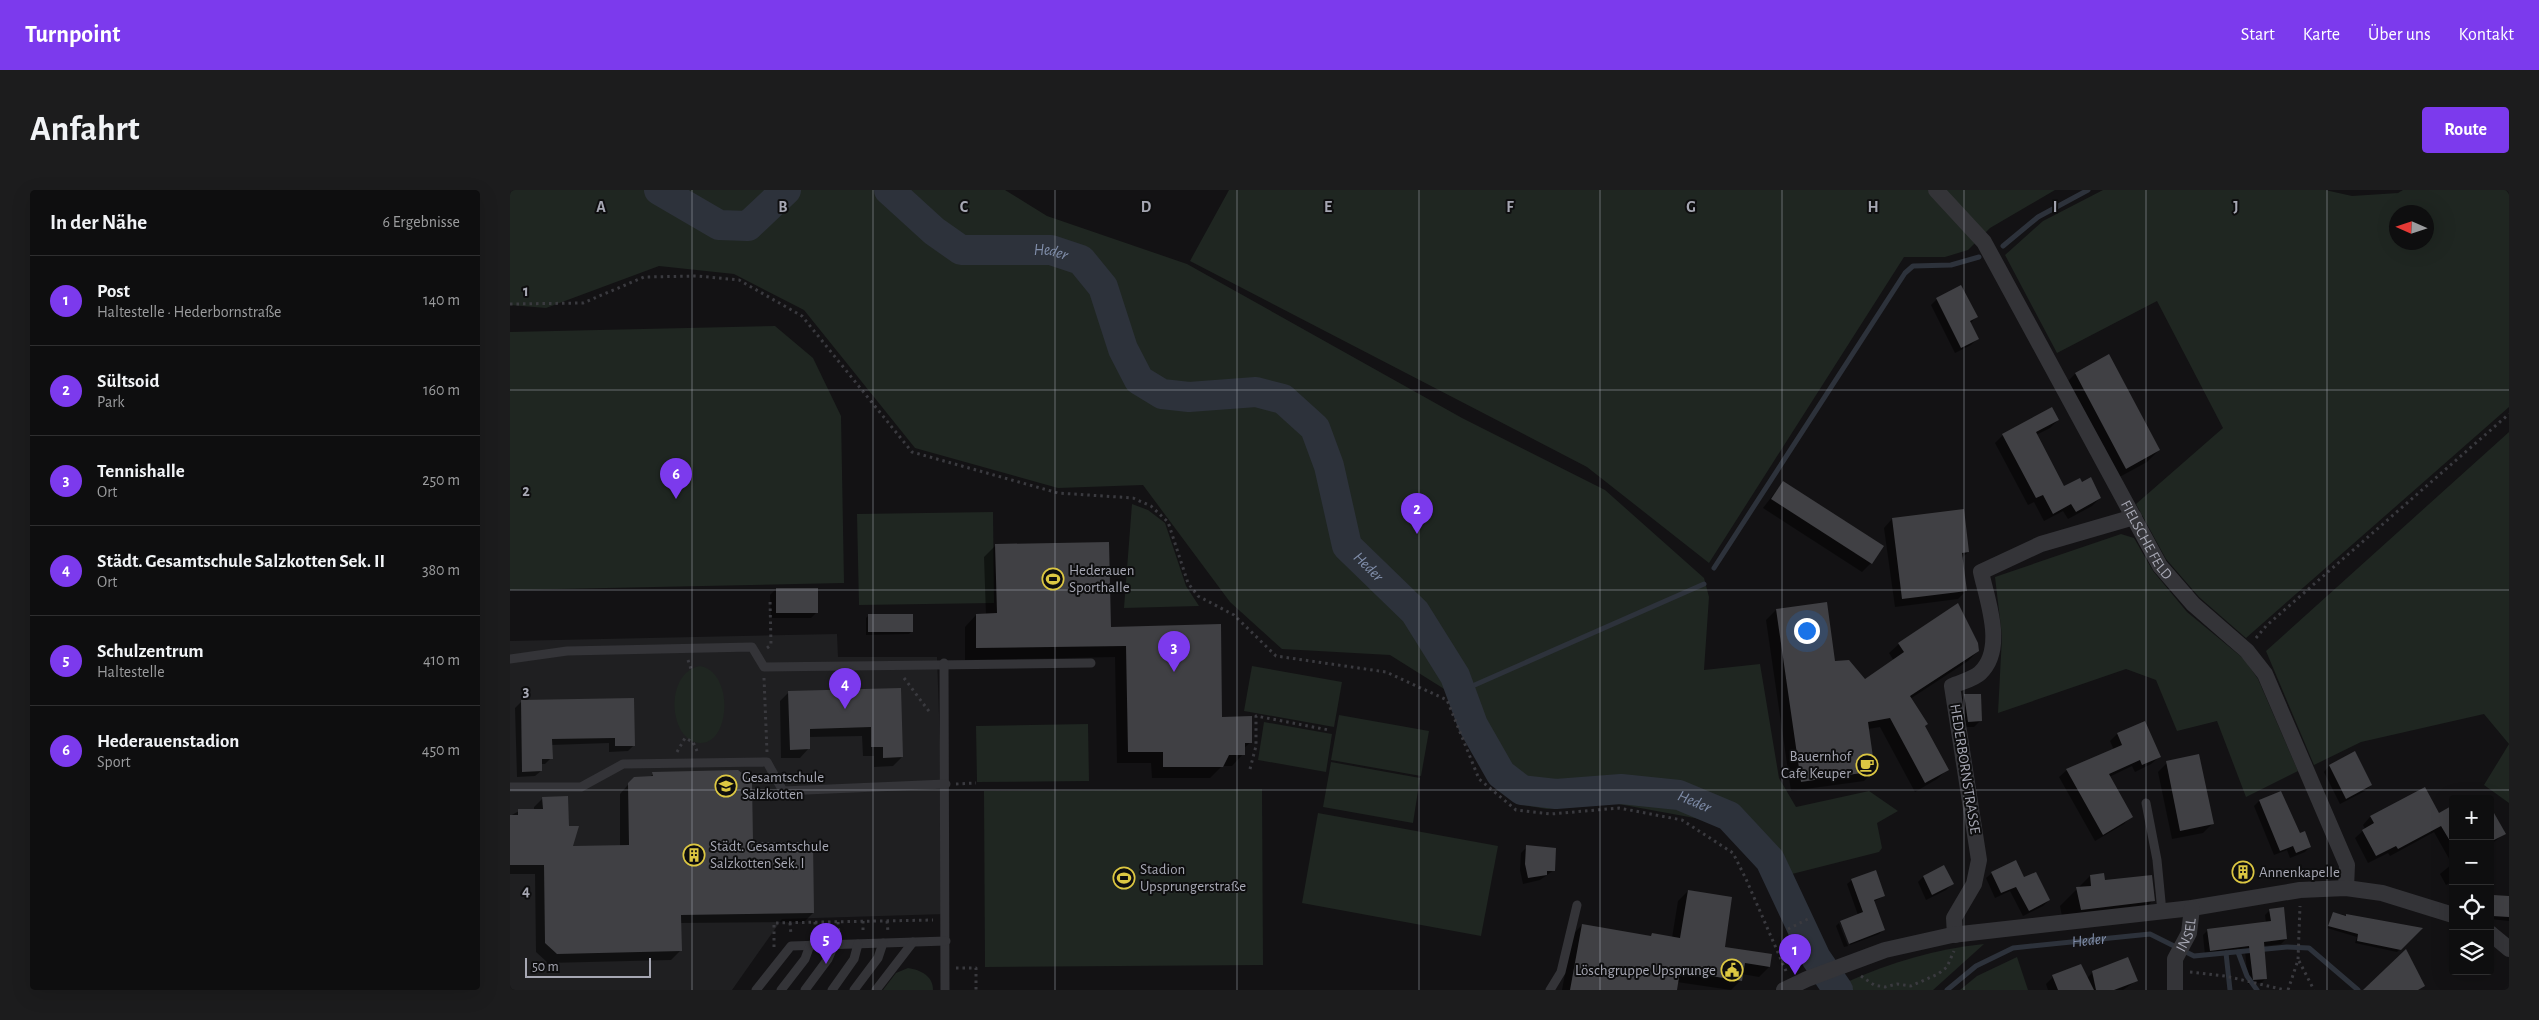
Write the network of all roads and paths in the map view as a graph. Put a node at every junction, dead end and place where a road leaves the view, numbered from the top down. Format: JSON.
{"nodes":[{"id":1,"x":1936,"y":190,"type":"edge"},
{"id":2,"x":510,"y":304,"type":"edge"},
{"id":3,"x":2509,"y":414,"type":"edge"},
{"id":4,"x":2134,"y":518,"type":"junction"},
{"id":5,"x":770,"y":599,"type":"dead end"},
{"id":6,"x":2247,"y":651,"type":"junction"},
{"id":7,"x":759,"y":658,"type":"junction"},
{"id":8,"x":510,"y":660,"type":"edge"},
{"id":9,"x":944,"y":663,"type":"junction"},
{"id":10,"x":1091,"y":663,"type":"dead end"},
{"id":11,"x":891,"y":664,"type":"junction"},
{"id":12,"x":764,"y":667,"type":"junction"},
{"id":13,"x":945,"y":716,"type":"junction"},
{"id":14,"x":1329,"y":730,"type":"dead end"},
{"id":15,"x":767,"y":762,"type":"junction"},
{"id":16,"x":1250,"y":769,"type":"dead end"},
{"id":17,"x":976,"y":783,"type":"dead end"},
{"id":18,"x":946,"y":784,"type":"junction"},
{"id":19,"x":510,"y":787,"type":"edge"},
{"id":20,"x":2146,"y":803,"type":"dead end"},
{"id":21,"x":2346,"y":888,"type":"junction"},
{"id":22,"x":2300,"y":890,"type":"junction"},
{"id":23,"x":1577,"y":906,"type":"dead end"},
{"id":24,"x":2192,"y":908,"type":"junction"},
{"id":25,"x":2162,"y":912,"type":"junction"},
{"id":26,"x":2449,"y":914,"type":"edge"},
{"id":27,"x":1810,"y":918,"type":"dead end"},
{"id":28,"x":946,"y":919,"type":"junction"},
{"id":29,"x":1788,"y":929,"type":"dead end"},
{"id":30,"x":1954,"y":935,"type":"junction"},
{"id":31,"x":2494,"y":936,"type":"edge"},
{"id":32,"x":946,"y":941,"type":"junction"},
{"id":33,"x":913,"y":942,"type":"junction"},
{"id":34,"x":883,"y":943,"type":"junction"},
{"id":35,"x":858,"y":944,"type":"junction"},
{"id":36,"x":810,"y":945,"type":"junction"},
{"id":37,"x":834,"y":945,"type":"junction"},
{"id":38,"x":774,"y":947,"type":"dead end"},
{"id":39,"x":2509,"y":949,"type":"edge"},
{"id":40,"x":2298,"y":960,"type":"junction"},
{"id":41,"x":1848,"y":964,"type":"junction"},
{"id":42,"x":2174,"y":964,"type":"junction"},
{"id":43,"x":946,"y":969,"type":"junction"},
{"id":44,"x":1795,"y":985,"type":"edge"},
{"id":45,"x":756,"y":990,"type":"edge"},
{"id":46,"x":781,"y":990,"type":"edge"},
{"id":47,"x":805,"y":990,"type":"edge"},
{"id":48,"x":832,"y":990,"type":"edge"},
{"id":49,"x":854,"y":990,"type":"edge"},
{"id":50,"x":876,"y":990,"type":"edge"},
{"id":51,"x":946,"y":990,"type":"edge"},
{"id":52,"x":976,"y":990,"type":"edge"},
{"id":53,"x":1550,"y":990,"type":"edge"},
{"id":54,"x":2174,"y":990,"type":"edge"},
{"id":55,"x":2286,"y":990,"type":"edge"},
{"id":56,"x":2314,"y":990,"type":"edge"}],
"edges":[{"from":1,"to":4,"type":"street","name":"FIELSCHE FELD"},
{"from":2,"to":44,"type":"path"},
{"from":3,"to":6,"type":"path"},
{"from":4,"to":6,"type":"street","name":"FIELSCHE FELD"},
{"from":4,"to":30,"type":"street","name":"HEDERBORNSTRASSE"},
{"from":5,"to":7,"type":"path"},
{"from":6,"to":21,"type":"street","name":"FIELSCHE FELD"},
{"from":7,"to":8,"type":"lane"},
{"from":7,"to":12,"type":"lane"},
{"from":9,"to":10,"type":"lane"},
{"from":9,"to":11,"type":"lane"},
{"from":9,"to":13,"type":"lane"},
{"from":11,"to":12,"type":"lane"},
{"from":11,"to":13,"type":"path"},
{"from":12,"to":15,"type":"path"},
{"from":13,"to":18,"type":"lane"},
{"from":14,"to":16,"type":"path"},
{"from":15,"to":18,"type":"lane"},
{"from":15,"to":19,"type":"lane"},
{"from":17,"to":18,"type":"path"},
{"from":18,"to":28,"type":"lane"},
{"from":20,"to":25,"type":"lane"},
{"from":21,"to":22,"type":"street"},
{"from":21,"to":26,"type":"street"},
{"from":22,"to":24,"type":"street"},
{"from":22,"to":40,"type":"path"},
{"from":23,"to":53,"type":"lane"},
{"from":24,"to":25,"type":"street"},
{"from":24,"to":42,"type":"street","name":"INSEL"},
{"from":25,"to":30,"type":"street"},
{"from":27,"to":29,"type":"path"},
{"from":28,"to":32,"type":"lane"},
{"from":28,"to":38,"type":"path"},
{"from":30,"to":41,"type":"street"},
{"from":30,"to":41,"type":"path"},
{"from":31,"to":39,"type":"street"},
{"from":32,"to":33,"type":"lane"},
{"from":32,"to":43,"type":"lane"},
{"from":33,"to":34,"type":"lane"},
{"from":33,"to":50,"type":"lane"},
{"from":34,"to":35,"type":"lane"},
{"from":34,"to":49,"type":"lane"},
{"from":35,"to":37,"type":"lane"},
{"from":35,"to":48,"type":"lane"},
{"from":36,"to":37,"type":"lane"},
{"from":36,"to":45,"type":"lane"},
{"from":36,"to":46,"type":"lane"},
{"from":37,"to":47,"type":"lane"},
{"from":40,"to":55,"type":"path"},
{"from":40,"to":56,"type":"path"},
{"from":41,"to":44,"type":"street"},
{"from":42,"to":54,"type":"street","name":"INSEL"},
{"from":42,"to":55,"type":"path"},
{"from":43,"to":51,"type":"lane"},
{"from":43,"to":52,"type":"path"}]}
